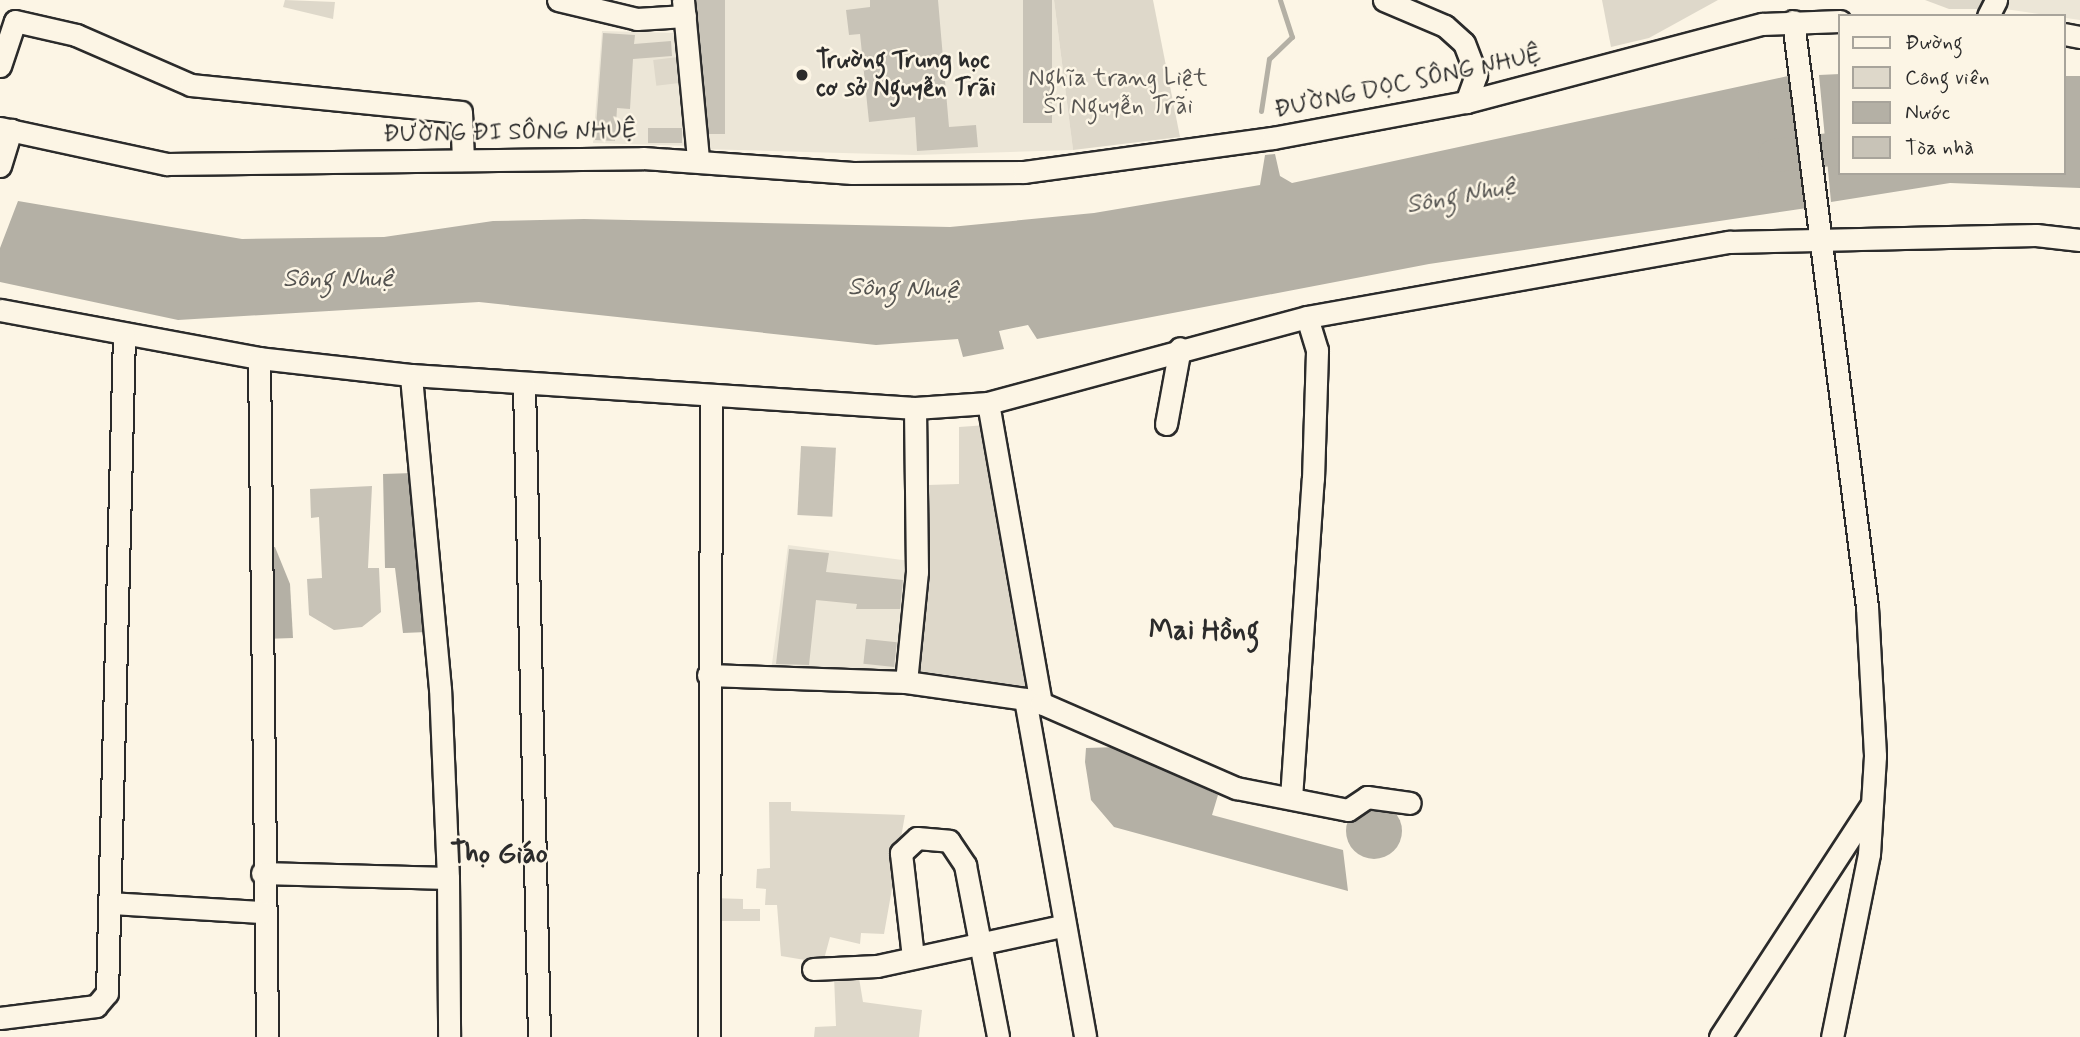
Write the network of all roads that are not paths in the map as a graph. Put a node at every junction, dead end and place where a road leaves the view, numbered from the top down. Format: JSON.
{"nodes":[{"id":1,"x":558,"y":0,"type":"edge"},
{"id":2,"x":1384,"y":0,"type":"edge"},
{"id":3,"x":684,"y":8,"type":"edge"},
{"id":4,"x":1793,"y":21,"type":"junction"},
{"id":5,"x":1839,"y":21,"type":"edge"},
{"id":6,"x":0,"y":66,"type":"edge"},
{"id":7,"x":1466,"y":102,"type":"junction"},
{"id":8,"x":6,"y":129,"type":"edge"},
{"id":9,"x":463,"y":160,"type":"junction"},
{"id":10,"x":698,"y":160,"type":"junction"},
{"id":11,"x":2,"y":161,"type":"edge"},
{"id":12,"x":1024,"y":172,"type":"joint"},
{"id":13,"x":1819,"y":240,"type":"junction"},
{"id":14,"x":2080,"y":240,"type":"edge"},
{"id":15,"x":0,"y":310,"type":"edge"},
{"id":16,"x":1307,"y":317,"type":"junction"},
{"id":17,"x":124,"y":336,"type":"junction"},
{"id":18,"x":1180,"y":348,"type":"junction"},
{"id":19,"x":259,"y":358,"type":"junction"},
{"id":20,"x":411,"y":374,"type":"junction"},
{"id":21,"x":524,"y":386,"type":"junction"},
{"id":22,"x":711,"y":397,"type":"junction"},
{"id":23,"x":988,"y":403,"type":"junction"},
{"id":24,"x":915,"y":408,"type":"junction"},
{"id":25,"x":1166,"y":424,"type":"dead end"},
{"id":26,"x":708,"y":675,"type":"junction"},
{"id":27,"x":906,"y":682,"type":"junction"},
{"id":28,"x":1033,"y":701,"type":"junction"},
{"id":29,"x":1291,"y":798,"type":"junction"},
{"id":30,"x":1410,"y":803,"type":"dead end"},
{"id":31,"x":1872,"y":804,"type":"junction"},
{"id":32,"x":262,"y":873,"type":"junction"},
{"id":33,"x":447,"y":878,"type":"junction"},
{"id":34,"x":110,"y":904,"type":"junction"},
{"id":35,"x":263,"y":912,"type":"junction"},
{"id":36,"x":1062,"y":926,"type":"junction"},
{"id":37,"x":976,"y":942,"type":"junction"},
{"id":38,"x":914,"y":957,"type":"junction"},
{"id":39,"x":813,"y":969,"type":"dead end"},
{"id":40,"x":0,"y":1018,"type":"edge"},
{"id":41,"x":268,"y":1037,"type":"edge"},
{"id":42,"x":449,"y":1037,"type":"edge"},
{"id":43,"x":539,"y":1037,"type":"edge"},
{"id":44,"x":709,"y":1037,"type":"edge"},
{"id":45,"x":998,"y":1037,"type":"edge"},
{"id":46,"x":1085,"y":1037,"type":"edge"},
{"id":47,"x":1720,"y":1037,"type":"edge"},
{"id":48,"x":1832,"y":1037,"type":"edge"}],
"edges":[{"from":1,"to":3,"type":"street"},
{"from":2,"to":7,"type":"street"},
{"from":3,"to":10,"type":"street"},
{"from":4,"to":5,"type":"street","name":"ĐƯỜNG DỌC SÔNG NHUỆ"},
{"from":4,"to":7,"type":"street","name":"ĐƯỜNG DỌC SÔNG NHUỆ"},
{"from":4,"to":13,"type":"street"},
{"from":6,"to":9,"type":"street"},
{"from":7,"to":12,"type":"street","name":"ĐƯỜNG DỌC SÔNG NHUỆ"},
{"from":8,"to":9,"type":"street","name":"ĐƯỜNG ĐI SÔNG NHUỆ"},
{"from":8,"to":11,"type":"street"},
{"from":9,"to":10,"type":"street","name":"ĐƯỜNG ĐI SÔNG NHUỆ"},
{"from":10,"to":12,"type":"street","name":"ĐƯỜNG ĐI SÔNG NHUỆ"},
{"from":13,"to":14,"type":"street"},
{"from":13,"to":16,"type":"street"},
{"from":13,"to":31,"type":"street"},
{"from":15,"to":17,"type":"street"},
{"from":16,"to":18,"type":"street"},
{"from":16,"to":29,"type":"street"},
{"from":17,"to":19,"type":"street"},
{"from":17,"to":34,"type":"street"},
{"from":18,"to":23,"type":"street"},
{"from":18,"to":25,"type":"street"},
{"from":19,"to":20,"type":"street"},
{"from":19,"to":32,"type":"street"},
{"from":20,"to":21,"type":"street"},
{"from":20,"to":33,"type":"street"},
{"from":21,"to":22,"type":"street"},
{"from":21,"to":43,"type":"street"},
{"from":22,"to":24,"type":"street"},
{"from":22,"to":26,"type":"street"},
{"from":23,"to":24,"type":"street"},
{"from":23,"to":28,"type":"street"},
{"from":24,"to":27,"type":"street"},
{"from":26,"to":27,"type":"street"},
{"from":26,"to":44,"type":"street"},
{"from":27,"to":28,"type":"street"},
{"from":28,"to":29,"type":"street"},
{"from":28,"to":36,"type":"street"},
{"from":29,"to":30,"type":"street"},
{"from":31,"to":47,"type":"street"},
{"from":31,"to":48,"type":"street"},
{"from":32,"to":33,"type":"street"},
{"from":32,"to":35,"type":"street"},
{"from":33,"to":42,"type":"street"},
{"from":34,"to":35,"type":"street"},
{"from":34,"to":40,"type":"street"},
{"from":35,"to":41,"type":"street"},
{"from":36,"to":37,"type":"street"},
{"from":36,"to":46,"type":"street"},
{"from":37,"to":38,"type":"street"},
{"from":37,"to":38,"type":"street"},
{"from":37,"to":45,"type":"street"},
{"from":38,"to":39,"type":"street"}]}
